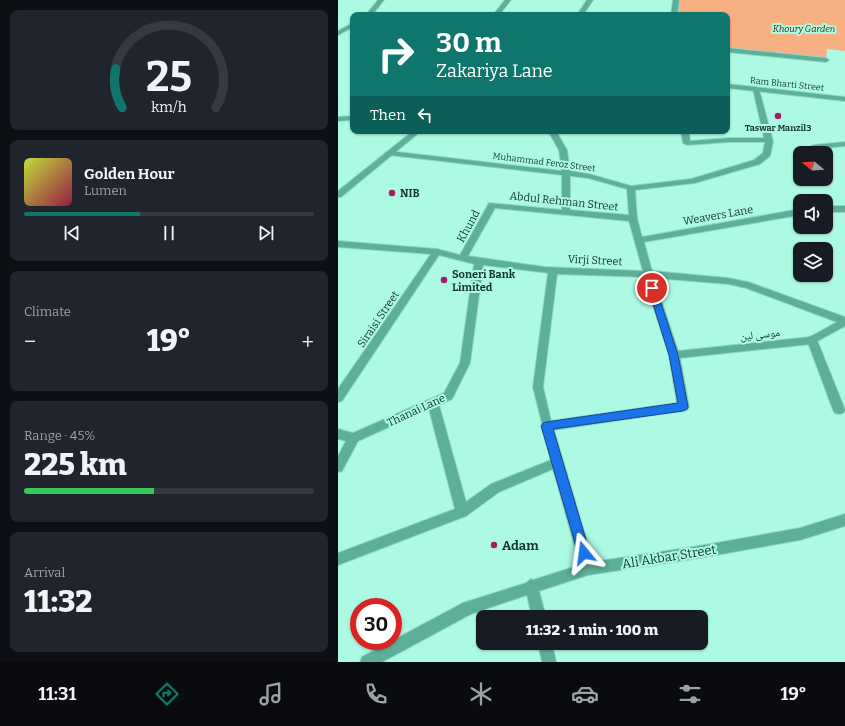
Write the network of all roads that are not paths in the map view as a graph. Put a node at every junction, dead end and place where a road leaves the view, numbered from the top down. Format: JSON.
{"nodes":[{"id":1,"x":381,"y":0,"type":"edge"},
{"id":2,"x":508,"y":0,"type":"edge"},
{"id":3,"x":590,"y":0,"type":"edge"},
{"id":4,"x":676,"y":0,"type":"edge"},
{"id":5,"x":371,"y":12,"type":"edge"},
{"id":6,"x":498,"y":12,"type":"edge"},
{"id":7,"x":582,"y":12,"type":"edge"},
{"id":8,"x":674,"y":12,"type":"edge"},
{"id":9,"x":350,"y":27,"type":"edge"},
{"id":10,"x":338,"y":33,"type":"edge"},
{"id":11,"x":730,"y":50,"type":"edge"},
{"id":12,"x":826,"y":60,"type":"dead end"},
{"id":13,"x":730,"y":86,"type":"edge"},
{"id":14,"x":756,"y":89,"type":"junction"},
{"id":15,"x":845,"y":99,"type":"edge"},
{"id":16,"x":350,"y":118,"type":"edge"},
{"id":17,"x":338,"y":120,"type":"edge"},
{"id":18,"x":414,"y":134,"type":"edge"},
{"id":19,"x":554,"y":134,"type":"edge"},
{"id":20,"x":686,"y":134,"type":"edge"},
{"id":21,"x":769,"y":140,"type":"junction"},
{"id":22,"x":845,"y":144,"type":"edge"},
{"id":23,"x":824,"y":146,"type":"edge"},
{"id":24,"x":389,"y":153,"type":"junction"},
{"id":25,"x":566,"y":173,"type":"junction"},
{"id":26,"x":631,"y":188,"type":"junction"},
{"id":27,"x":340,"y":190,"type":"edge"},
{"id":28,"x":492,"y":205,"type":"joint"},
{"id":29,"x":833,"y":209,"type":"edge"},
{"id":30,"x":845,"y":209,"type":"edge"},
{"id":31,"x":566,"y":212,"type":"junction"},
{"id":32,"x":793,"y":213,"type":"edge"},
{"id":33,"x":633,"y":218,"type":"junction"},
{"id":34,"x":639,"y":240,"type":"junction"},
{"id":35,"x":338,"y":244,"type":"edge"},
{"id":36,"x":437,"y":252,"type":"junction"},
{"id":37,"x":463,"y":258,"type":"junction"},
{"id":38,"x":479,"y":262,"type":"junction"},
{"id":39,"x":553,"y":270,"type":"junction"},
{"id":40,"x":648,"y":274,"type":"junction"},
{"id":41,"x":845,"y":322,"type":"edge"},
{"id":42,"x":812,"y":340,"type":"junction"},
{"id":43,"x":674,"y":355,"type":"junction"},
{"id":44,"x":338,"y":398,"type":"edge"},
{"id":45,"x":433,"y":402,"type":"junction"},
{"id":46,"x":839,"y":410,"type":"dead end"},
{"id":47,"x":546,"y":426,"type":"junction"},
{"id":48,"x":338,"y":434,"type":"edge"},
{"id":49,"x":354,"y":438,"type":"junction"},
{"id":50,"x":558,"y":462,"type":"junction"},
{"id":51,"x":338,"y":468,"type":"edge"},
{"id":52,"x":462,"y":512,"type":"junction"},
{"id":53,"x":845,"y":520,"type":"edge"},
{"id":54,"x":338,"y":559,"type":"edge"},
{"id":55,"x":588,"y":569,"type":"junction"},
{"id":56,"x":532,"y":586,"type":"junction"},
{"id":57,"x":537,"y":610,"type":"edge"},
{"id":58,"x":546,"y":650,"type":"edge"},
{"id":59,"x":367,"y":662,"type":"edge"},
{"id":60,"x":549,"y":662,"type":"edge"}],
"edges":[{"from":1,"to":5,"type":"street"},
{"from":2,"to":6,"type":"street"},
{"from":3,"to":7,"type":"street"},
{"from":4,"to":8,"type":"street"},
{"from":9,"to":10,"type":"street"},
{"from":11,"to":12,"type":"street"},
{"from":13,"to":14,"type":"street","name":"Ram Bharti Street"},
{"from":14,"to":15,"type":"street","name":"Ram Bharti Street"},
{"from":14,"to":21,"type":"street"},
{"from":16,"to":17,"type":"street"},
{"from":18,"to":24,"type":"street"},
{"from":19,"to":25,"type":"street"},
{"from":20,"to":21,"type":"street"},
{"from":21,"to":26,"type":"street","name":"Muhammad Feroz Street"},
{"from":22,"to":23,"type":"street"},
{"from":24,"to":25,"type":"street","name":"Muhammad Feroz Street"},
{"from":24,"to":27,"type":"street"},
{"from":25,"to":26,"type":"street","name":"Muhammad Feroz Street"},
{"from":25,"to":31,"type":"street"},
{"from":26,"to":33,"type":"street"},
{"from":28,"to":31,"type":"street","name":"Abdul Rehman Street"},
{"from":28,"to":37,"type":"street","name":"Khund"},
{"from":29,"to":30,"type":"street"},
{"from":31,"to":33,"type":"street","name":"Abdul Rehman Street"},
{"from":32,"to":34,"type":"street","name":"Weavers Lane"},
{"from":33,"to":34,"type":"street"},
{"from":34,"to":40,"type":"street"},
{"from":35,"to":36,"type":"street","name":"Virji Street"},
{"from":36,"to":37,"type":"street","name":"Virji Street"},
{"from":36,"to":44,"type":"street","name":"Siraisi Street"},
{"from":37,"to":38,"type":"street","name":"Virji Street"},
{"from":38,"to":39,"type":"street","name":"Virji Street"},
{"from":38,"to":45,"type":"street","name":"Thanai Lane"},
{"from":39,"to":40,"type":"street","name":"Virji Street"},
{"from":39,"to":47,"type":"street"},
{"from":40,"to":41,"type":"street","name":"Virji Street"},
{"from":40,"to":43,"type":"street"},
{"from":41,"to":42,"type":"street","name":"موسی لین"},
{"from":42,"to":43,"type":"street","name":"موسی لین"},
{"from":42,"to":46,"type":"street"},
{"from":43,"to":47,"type":"street"},
{"from":45,"to":49,"type":"street","name":"Thanai Lane"},
{"from":45,"to":52,"type":"street"},
{"from":47,"to":50,"type":"street"},
{"from":48,"to":49,"type":"street"},
{"from":49,"to":51,"type":"street"},
{"from":50,"to":52,"type":"street"},
{"from":50,"to":55,"type":"street"},
{"from":52,"to":54,"type":"street"},
{"from":53,"to":55,"type":"street","name":"Ali Akbar Street"},
{"from":55,"to":56,"type":"street","name":"Ali Akbar Street"},
{"from":56,"to":57,"type":"street"},
{"from":56,"to":59,"type":"street","name":"Ali Akbar Street"},
{"from":58,"to":60,"type":"street"}]}
